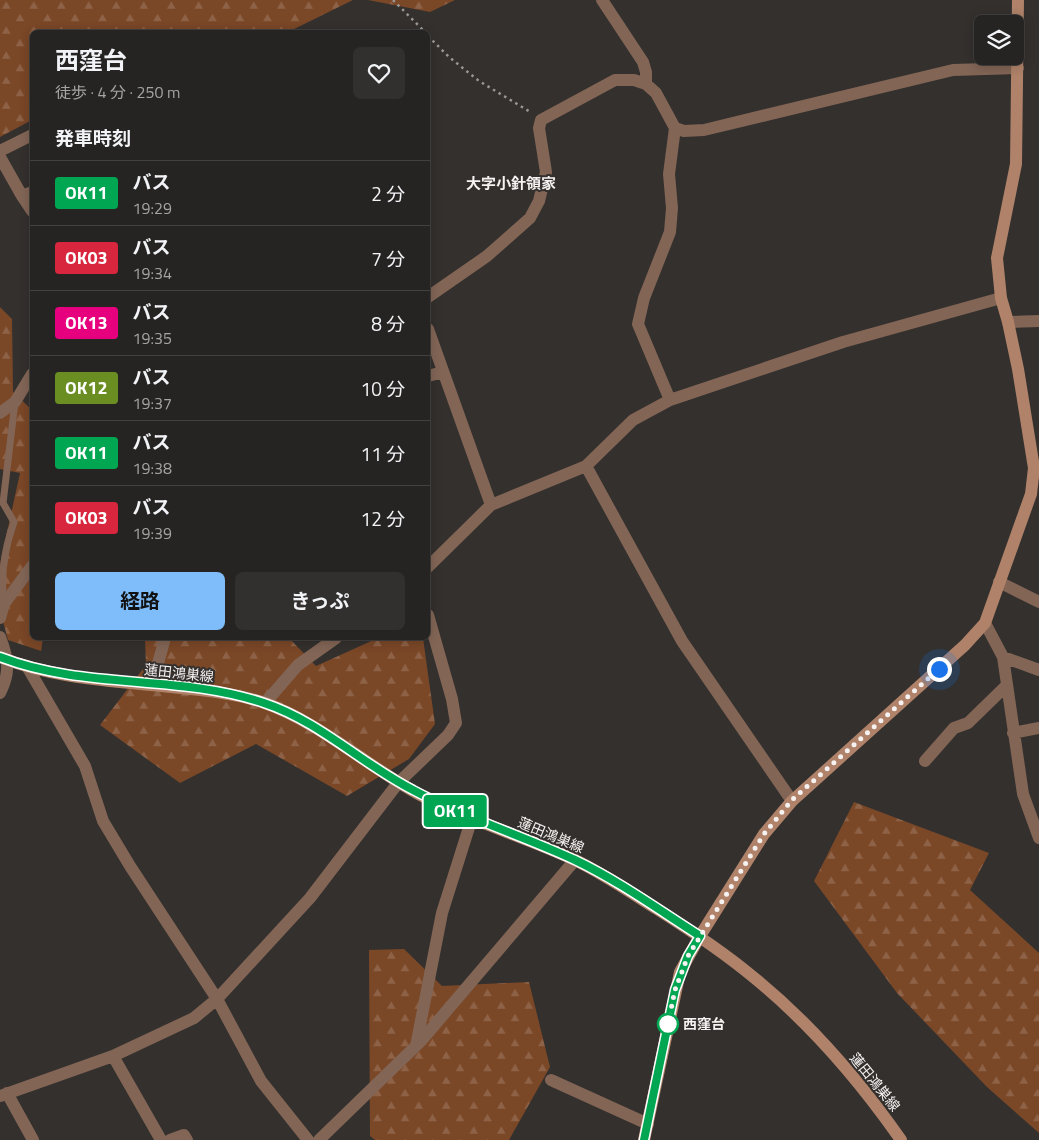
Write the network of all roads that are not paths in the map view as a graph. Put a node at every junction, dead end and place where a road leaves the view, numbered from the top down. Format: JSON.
{"nodes":[{"id":1,"x":602,"y":0,"type":"edge"},
{"id":2,"x":1018,"y":0,"type":"edge"},
{"id":3,"x":1018,"y":68,"type":"junction"},
{"id":4,"x":646,"y":84,"type":"junction"},
{"id":5,"x":675,"y":128,"type":"junction"},
{"id":6,"x":30,"y":136,"type":"edge"},
{"id":7,"x":0,"y":152,"type":"edge"},
{"id":8,"x":0,"y":157,"type":"edge"},
{"id":9,"x":28,"y":194,"type":"edge"},
{"id":10,"x":430,"y":296,"type":"edge"},
{"id":11,"x":1000,"y":298,"type":"junction"},
{"id":12,"x":1039,"y":321,"type":"edge"},
{"id":13,"x":1008,"y":322,"type":"junction"},
{"id":14,"x":430,"y":335,"type":"edge"},
{"id":15,"x":443,"y":372,"type":"junction"},
{"id":16,"x":430,"y":375,"type":"edge"},
{"id":17,"x":30,"y":377,"type":"edge"},
{"id":18,"x":670,"y":400,"type":"junction"},
{"id":19,"x":15,"y":402,"type":"junction"},
{"id":20,"x":0,"y":413,"type":"edge"},
{"id":21,"x":586,"y":466,"type":"junction"},
{"id":22,"x":491,"y":504,"type":"junction"},
{"id":23,"x":430,"y":565,"type":"edge"},
{"id":24,"x":30,"y":569,"type":"edge"},
{"id":25,"x":998,"y":582,"type":"junction"},
{"id":26,"x":1039,"y":602,"type":"edge"},
{"id":27,"x":4,"y":604,"type":"junction"},
{"id":28,"x":0,"y":618,"type":"edge"},
{"id":29,"x":430,"y":623,"type":"edge"},
{"id":30,"x":985,"y":623,"type":"junction"},
{"id":31,"x":0,"y":637,"type":"edge"},
{"id":32,"x":164,"y":640,"type":"edge"},
{"id":33,"x":333,"y":640,"type":"edge"},
{"id":34,"x":1003,"y":657,"type":"junction"},
{"id":35,"x":4,"y":658,"type":"edge"},
{"id":36,"x":28,"y":668,"type":"junction"},
{"id":37,"x":1039,"y":670,"type":"edge"},
{"id":38,"x":152,"y":685,"type":"junction"},
{"id":39,"x":1007,"y":685,"type":"junction"},
{"id":40,"x":0,"y":693,"type":"edge"},
{"id":41,"x":265,"y":703,"type":"junction"},
{"id":42,"x":1039,"y":728,"type":"edge"},
{"id":43,"x":1013,"y":733,"type":"junction"},
{"id":44,"x":925,"y":761,"type":"dead end"},
{"id":45,"x":398,"y":783,"type":"junction"},
{"id":46,"x":792,"y":800,"type":"junction"},
{"id":47,"x":472,"y":818,"type":"junction"},
{"id":48,"x":1039,"y":838,"type":"edge"},
{"id":49,"x":575,"y":860,"type":"junction"},
{"id":50,"x":700,"y":936,"type":"junction"},
{"id":51,"x":217,"y":999,"type":"junction"},
{"id":52,"x":416,"y":1046,"type":"junction"},
{"id":53,"x":113,"y":1056,"type":"junction"},
{"id":54,"x":551,"y":1080,"type":"dead end"},
{"id":55,"x":4,"y":1094,"type":"edge"},
{"id":56,"x":648,"y":1124,"type":"junction"},
{"id":57,"x":33,"y":1140,"type":"edge"},
{"id":58,"x":161,"y":1140,"type":"edge"},
{"id":59,"x":170,"y":1140,"type":"edge"},
{"id":60,"x":187,"y":1140,"type":"edge"},
{"id":61,"x":308,"y":1140,"type":"edge"},
{"id":62,"x":319,"y":1140,"type":"edge"},
{"id":63,"x":644,"y":1140,"type":"edge"},
{"id":64,"x":901,"y":1140,"type":"edge"}],
"edges":[{"from":1,"to":4,"type":"street"},
{"from":2,"to":3,"type":"street"},
{"from":3,"to":5,"type":"street"},
{"from":3,"to":11,"type":"street"},
{"from":4,"to":5,"type":"street"},
{"from":4,"to":10,"type":"street"},
{"from":5,"to":18,"type":"street"},
{"from":6,"to":7,"type":"street"},
{"from":8,"to":9,"type":"street"},
{"from":11,"to":13,"type":"street"},
{"from":11,"to":18,"type":"street"},
{"from":12,"to":13,"type":"street"},
{"from":13,"to":25,"type":"street"},
{"from":14,"to":15,"type":"street"},
{"from":15,"to":16,"type":"street"},
{"from":15,"to":22,"type":"street"},
{"from":17,"to":19,"type":"street"},
{"from":18,"to":21,"type":"street"},
{"from":19,"to":20,"type":"street"},
{"from":19,"to":27,"type":"lane"},
{"from":21,"to":22,"type":"street"},
{"from":21,"to":46,"type":"street"},
{"from":22,"to":23,"type":"street"},
{"from":24,"to":27,"type":"street"},
{"from":25,"to":26,"type":"street"},
{"from":25,"to":30,"type":"street"},
{"from":27,"to":28,"type":"street"},
{"from":29,"to":45,"type":"street"},
{"from":30,"to":34,"type":"street"},
{"from":30,"to":46,"type":"street"},
{"from":31,"to":35,"type":"street"},
{"from":32,"to":38,"type":"street"},
{"from":33,"to":41,"type":"street"},
{"from":34,"to":37,"type":"street"},
{"from":34,"to":39,"type":"street"},
{"from":35,"to":36,"type":"street","name":"蓮田鴻巣線"},
{"from":35,"to":40,"type":"street"},
{"from":36,"to":38,"type":"street","name":"蓮田鴻巣線"},
{"from":36,"to":51,"type":"street"},
{"from":38,"to":41,"type":"street","name":"蓮田鴻巣線"},
{"from":39,"to":43,"type":"street"},
{"from":39,"to":44,"type":"street"},
{"from":41,"to":45,"type":"street","name":"蓮田鴻巣線"},
{"from":42,"to":43,"type":"street"},
{"from":43,"to":48,"type":"street"},
{"from":45,"to":47,"type":"street","name":"蓮田鴻巣線"},
{"from":45,"to":51,"type":"street"},
{"from":46,"to":50,"type":"street"},
{"from":47,"to":49,"type":"street","name":"蓮田鴻巣線"},
{"from":47,"to":52,"type":"street"},
{"from":49,"to":50,"type":"street","name":"蓮田鴻巣線"},
{"from":49,"to":52,"type":"street"},
{"from":50,"to":56,"type":"street"},
{"from":50,"to":64,"type":"street","name":"蓮田鴻巣線"},
{"from":51,"to":53,"type":"street"},
{"from":51,"to":61,"type":"street"},
{"from":52,"to":62,"type":"street"},
{"from":53,"to":55,"type":"street"},
{"from":53,"to":58,"type":"street"},
{"from":54,"to":56,"type":"street"},
{"from":55,"to":57,"type":"street"},
{"from":56,"to":63,"type":"street"},
{"from":59,"to":60,"type":"street"}]}
